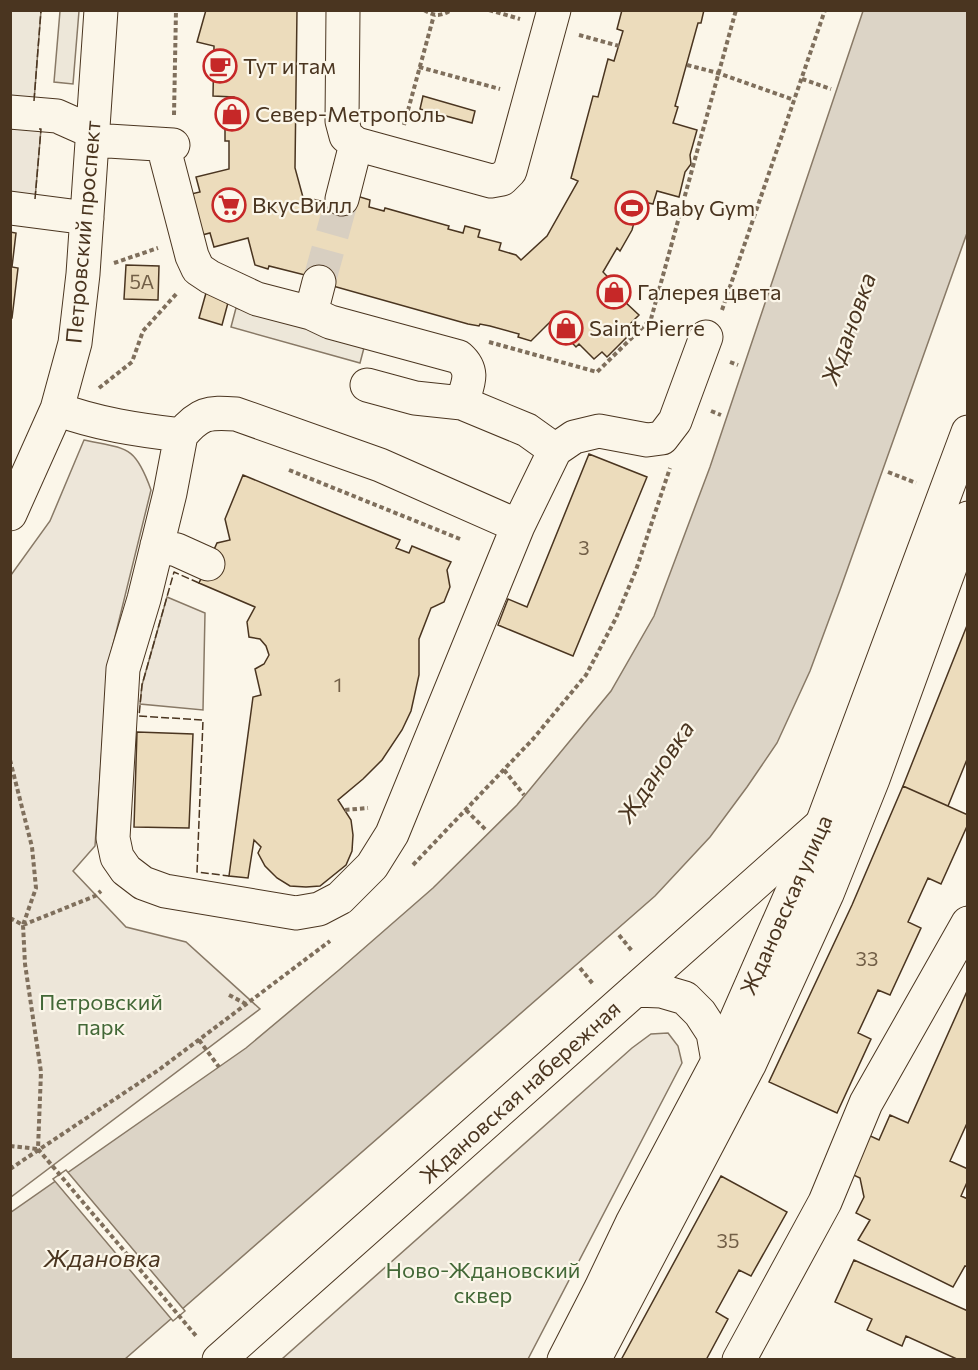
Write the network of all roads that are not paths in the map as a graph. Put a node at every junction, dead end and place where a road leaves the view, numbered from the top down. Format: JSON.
{"nodes":[{"id":1,"x":101,"y":10,"type":"edge"},
{"id":2,"x":343,"y":10,"type":"edge"},
{"id":3,"x":554,"y":10,"type":"edge"},
{"id":4,"x":10,"y":112,"type":"edge"},
{"id":5,"x":93,"y":136,"type":"junction"},
{"id":6,"x":357,"y":144,"type":"junction"},
{"id":7,"x":342,"y":199,"type":"tunnel mouth"},
{"id":8,"x":10,"y":208,"type":"edge"},
{"id":9,"x":87,"y":218,"type":"junction"},
{"id":10,"x":319,"y":282,"type":"tunnel mouth"},
{"id":11,"x":310,"y":313,"type":"junction"},
{"id":12,"x":706,"y":337,"type":"road end"},
{"id":13,"x":367,"y":385,"type":"dead end"},
{"id":14,"x":462,"y":403,"type":"junction"},
{"id":15,"x":57,"y":409,"type":"junction"},
{"id":16,"x":968,"y":432,"type":"edge"},
{"id":17,"x":181,"y":435,"type":"junction"},
{"id":18,"x":555,"y":450,"type":"junction"},
{"id":19,"x":10,"y":514,"type":"edge"},
{"id":20,"x":968,"y":518,"type":"edge"},
{"id":21,"x":518,"y":525,"type":"junction"},
{"id":22,"x":158,"y":545,"type":"junction"},
{"id":23,"x":208,"y":564,"type":"dead end"},
{"id":24,"x":822,"y":824,"type":"junction"},
{"id":25,"x":968,"y":923,"type":"edge"},
{"id":26,"x":635,"y":990,"type":"junction"},
{"id":27,"x":717,"y":1061,"type":"junction"},
{"id":28,"x":207,"y":1348,"type":"edge"},
{"id":29,"x":564,"y":1359,"type":"edge"},
{"id":30,"x":594,"y":1359,"type":"edge"},
{"id":31,"x":739,"y":1359,"type":"edge"}],
"edges":[{"from":1,"to":5,"type":"main road","name":"Петровский проспект"},
{"from":2,"to":6,"type":"main road"},
{"from":3,"to":6,"type":"main road"},
{"from":4,"to":5,"type":"main road"},
{"from":5,"to":9,"type":"main road","name":"Петровский проспект"},
{"from":5,"to":11,"type":"main road"},
{"from":6,"to":7,"type":"main road"},
{"from":8,"to":9,"type":"main road"},
{"from":9,"to":15,"type":"main road","name":"Петровский проспект"},
{"from":10,"to":11,"type":"main road"},
{"from":11,"to":14,"type":"main road"},
{"from":12,"to":18,"type":"main road"},
{"from":13,"to":14,"type":"main road"},
{"from":14,"to":18,"type":"main road"},
{"from":15,"to":17,"type":"main road"},
{"from":15,"to":19,"type":"main road","name":"Петровский проспект"},
{"from":16,"to":24,"type":"main road","name":"Ждановская улица"},
{"from":17,"to":21,"type":"main road"},
{"from":17,"to":22,"type":"main road"},
{"from":18,"to":21,"type":"main road"},
{"from":20,"to":30,"type":"main road","name":"Ждановская улица"},
{"from":21,"to":22,"type":"main road"},
{"from":22,"to":23,"type":"main road"},
{"from":24,"to":26,"type":"main road","name":"Ждановская набережная"},
{"from":24,"to":27,"type":"main road","name":"Ждановская улица"},
{"from":25,"to":31,"type":"main road"},
{"from":26,"to":27,"type":"main road"},
{"from":26,"to":28,"type":"main road","name":"Ждановская набережная"},
{"from":27,"to":29,"type":"main road","name":"Ждановская улица"}]}
